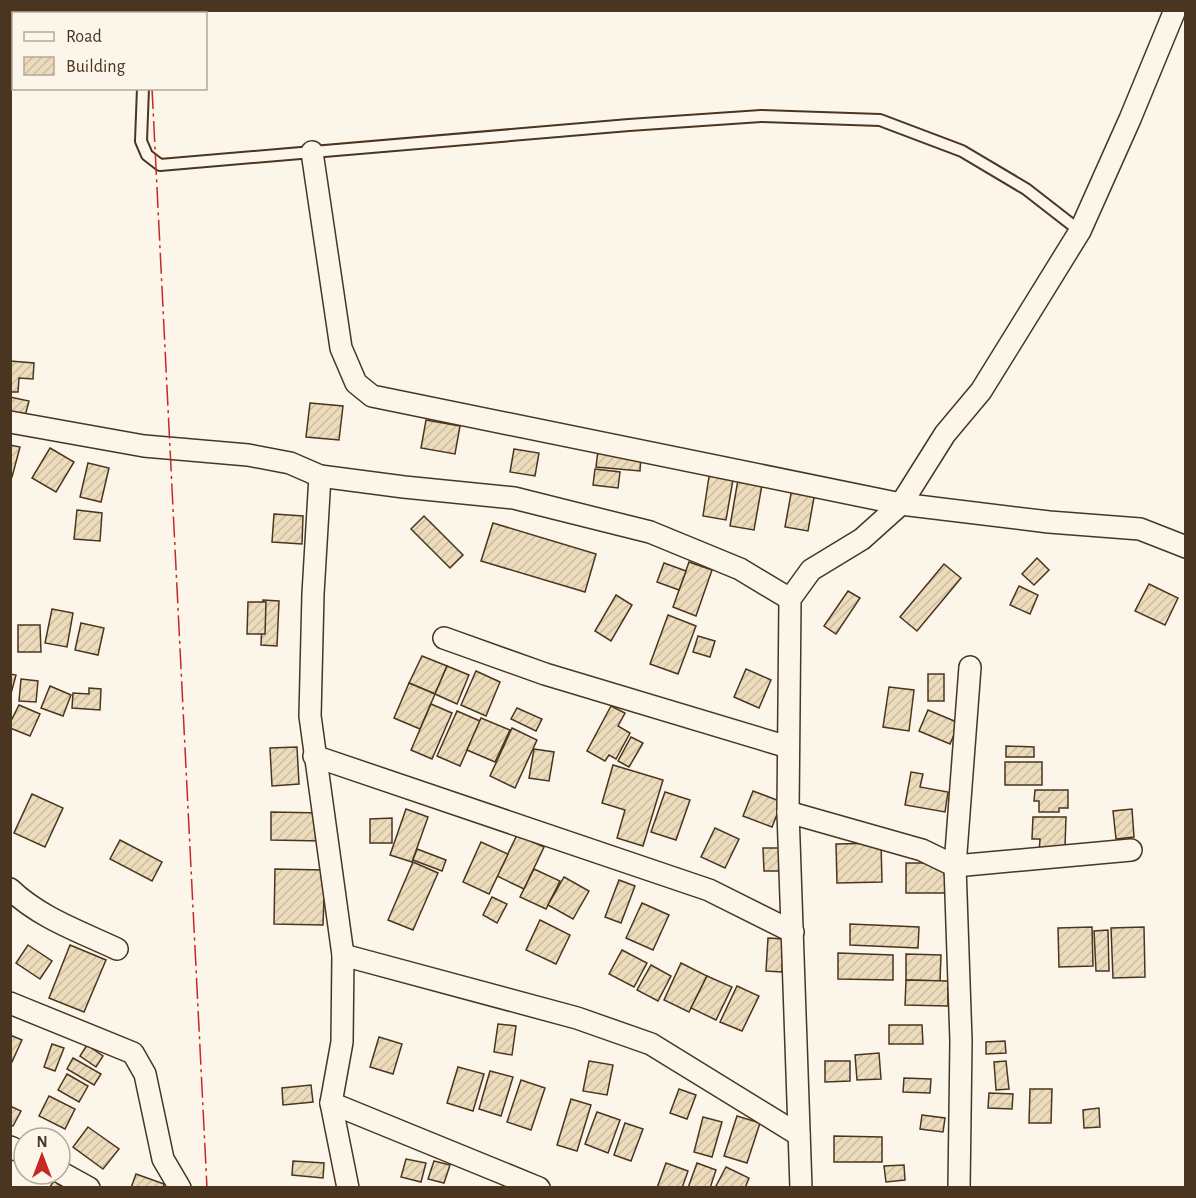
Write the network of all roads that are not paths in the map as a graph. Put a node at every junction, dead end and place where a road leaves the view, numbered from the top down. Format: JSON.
{"nodes":[{"id":1,"x":1175,"y":10,"type":"edge"},
{"id":2,"x":143,"y":90,"type":"edge"},
{"id":3,"x":312,"y":152,"type":"junction"},
{"id":4,"x":1080,"y":231,"type":"junction"},
{"id":5,"x":10,"y":422,"type":"edge"},
{"id":6,"x":320,"y":476,"type":"junction"},
{"id":7,"x":902,"y":504,"type":"junction"},
{"id":8,"x":1185,"y":547,"type":"edge"},
{"id":9,"x":790,"y":599,"type":"junction"},
{"id":10,"x":444,"y":638,"type":"dead end"},
{"id":11,"x":970,"y":667,"type":"dead end"},
{"id":12,"x":788,"y":747,"type":"junction"},
{"id":13,"x":314,"y":756,"type":"junction"},
{"id":14,"x":788,"y":813,"type":"junction"},
{"id":15,"x":1131,"y":850,"type":"dead end"},
{"id":16,"x":955,"y":866,"type":"junction"},
{"id":17,"x":10,"y":889,"type":"edge"},
{"id":18,"x":793,"y":932,"type":"junction"},
{"id":19,"x":117,"y":949,"type":"dead end"},
{"id":20,"x":343,"y":955,"type":"junction"},
{"id":21,"x":10,"y":1003,"type":"edge"},
{"id":22,"x":331,"y":1103,"type":"junction"},
{"id":23,"x":799,"y":1135,"type":"junction"},
{"id":24,"x":72,"y":1179,"type":"edge"},
{"id":25,"x":89,"y":1188,"type":"edge"},
{"id":26,"x":180,"y":1188,"type":"edge"},
{"id":27,"x":348,"y":1188,"type":"edge"},
{"id":28,"x":538,"y":1188,"type":"edge"},
{"id":29,"x":801,"y":1188,"type":"edge"},
{"id":30,"x":959,"y":1188,"type":"edge"}],
"edges":[{"from":1,"to":4,"type":"street"},
{"from":2,"to":3,"type":"lane"},
{"from":3,"to":4,"type":"lane"},
{"from":3,"to":7,"type":"street"},
{"from":4,"to":7,"type":"street"},
{"from":5,"to":6,"type":"street"},
{"from":6,"to":9,"type":"street"},
{"from":6,"to":13,"type":"street"},
{"from":7,"to":8,"type":"street"},
{"from":7,"to":9,"type":"street"},
{"from":9,"to":12,"type":"street"},
{"from":10,"to":12,"type":"street"},
{"from":11,"to":16,"type":"street"},
{"from":12,"to":14,"type":"street"},
{"from":13,"to":18,"type":"street"},
{"from":13,"to":20,"type":"street"},
{"from":14,"to":16,"type":"street"},
{"from":14,"to":18,"type":"street"},
{"from":15,"to":16,"type":"street"},
{"from":16,"to":30,"type":"street"},
{"from":17,"to":19,"type":"street"},
{"from":18,"to":23,"type":"street"},
{"from":20,"to":22,"type":"street"},
{"from":20,"to":23,"type":"street"},
{"from":21,"to":26,"type":"street"},
{"from":22,"to":27,"type":"street"},
{"from":22,"to":28,"type":"street"},
{"from":23,"to":29,"type":"street"},
{"from":24,"to":25,"type":"street"}]}
